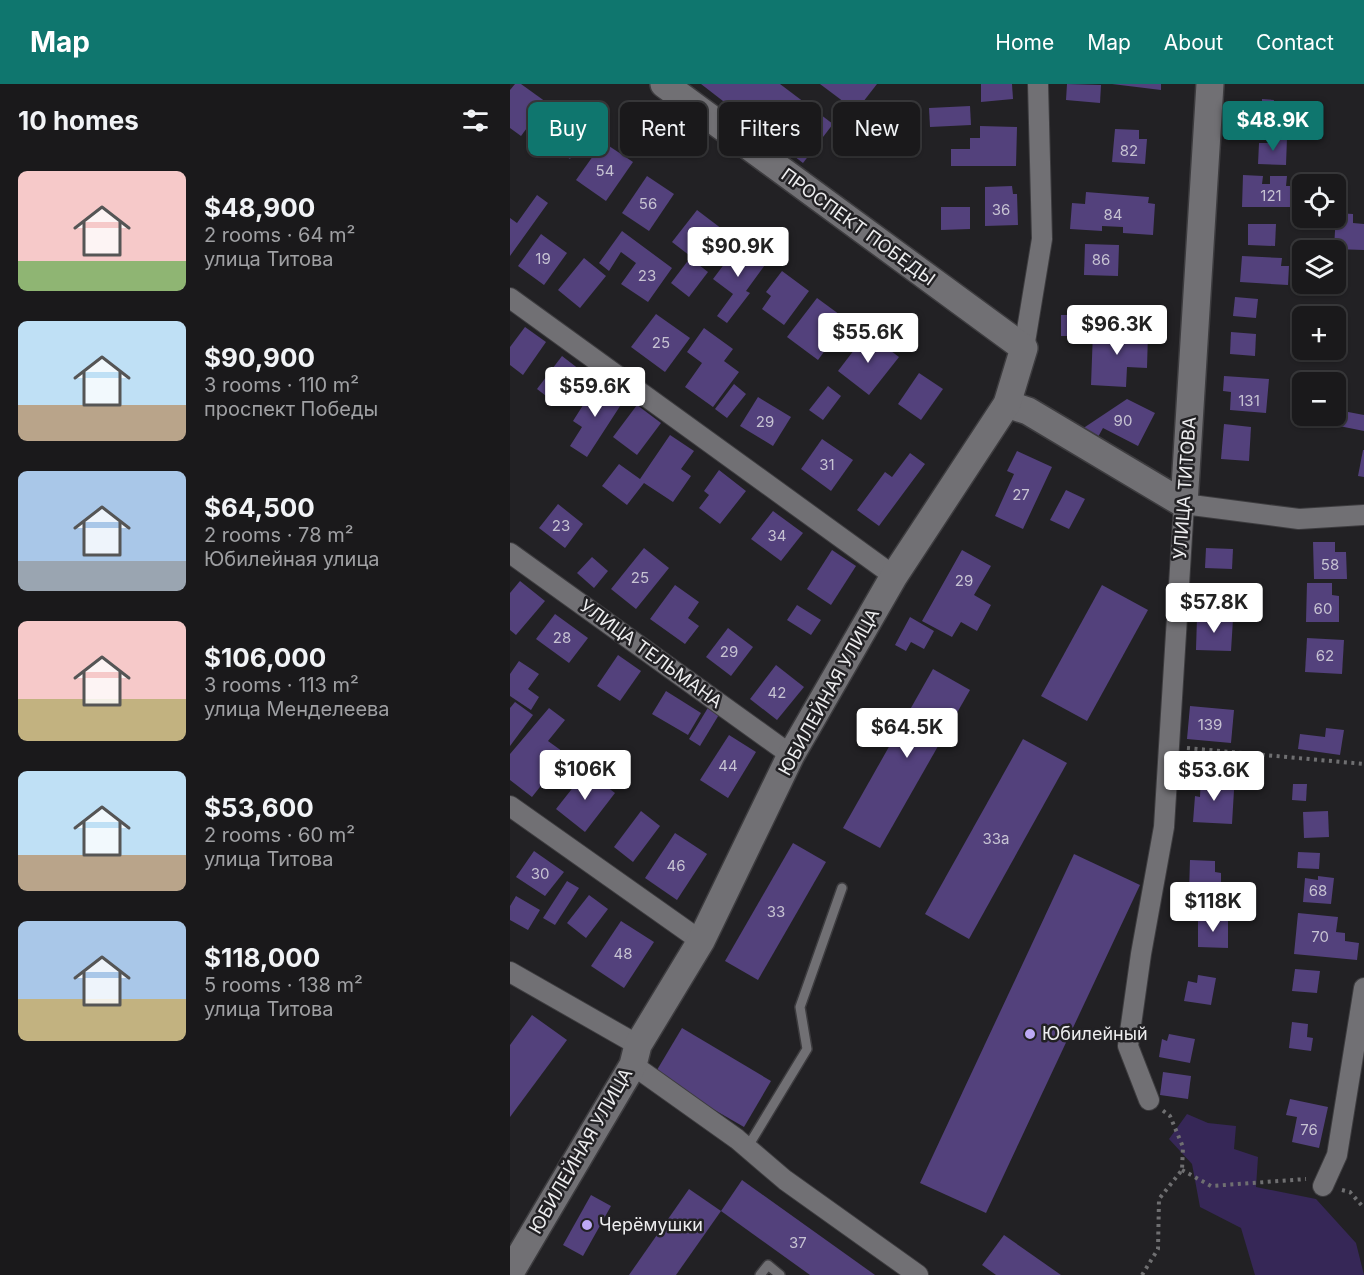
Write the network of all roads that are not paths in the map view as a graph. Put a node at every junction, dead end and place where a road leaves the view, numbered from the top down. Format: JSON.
{"nodes":[{"id":1,"x":664,"y":84,"type":"edge"},
{"id":2,"x":1038,"y":84,"type":"edge"},
{"id":3,"x":1210,"y":84,"type":"edge"},
{"id":4,"x":510,"y":298,"type":"edge"},
{"id":5,"x":1024,"y":348,"type":"junction"},
{"id":6,"x":1007,"y":404,"type":"junction"},
{"id":7,"x":1184,"y":504,"type":"junction"},
{"id":8,"x":1364,"y":515,"type":"edge"},
{"id":9,"x":510,"y":553,"type":"edge"},
{"id":10,"x":894,"y":576,"type":"junction"},
{"id":11,"x":791,"y":755,"type":"junction"},
{"id":12,"x":510,"y":806,"type":"edge"},
{"id":13,"x":842,"y":888,"type":"dead end"},
{"id":14,"x":701,"y":940,"type":"junction"},
{"id":15,"x":511,"y":976,"type":"edge"},
{"id":16,"x":1364,"y":988,"type":"edge"},
{"id":17,"x":635,"y":1055,"type":"junction"},
{"id":18,"x":1149,"y":1100,"type":"road end"},
{"id":19,"x":747,"y":1148,"type":"junction"},
{"id":20,"x":1323,"y":1186,"type":"road end"},
{"id":21,"x":510,"y":1272,"type":"edge"},
{"id":22,"x":760,"y":1275,"type":"edge"},
{"id":23,"x":780,"y":1275,"type":"edge"},
{"id":24,"x":918,"y":1275,"type":"edge"}],
"edges":[{"from":1,"to":5,"type":"street","name":"ПРОСПЕКТ ПОБЕДЫ"},
{"from":2,"to":5,"type":"street","name":"ЮБИЛЕЙНАЯ УЛИЦА"},
{"from":3,"to":7,"type":"street","name":"УЛИЦА ТИТОВА"},
{"from":4,"to":10,"type":"street"},
{"from":5,"to":6,"type":"street","name":"ЮБИЛЕЙНАЯ УЛИЦА"},
{"from":6,"to":7,"type":"street"},
{"from":6,"to":10,"type":"street","name":"ЮБИЛЕЙНАЯ УЛИЦА"},
{"from":7,"to":8,"type":"street"},
{"from":7,"to":18,"type":"street","name":"УЛИЦА ТИТОВА"},
{"from":9,"to":11,"type":"street","name":"УЛИЦА ТЕЛЬМАНА"},
{"from":10,"to":11,"type":"street","name":"ЮБИЛЕЙНАЯ УЛИЦА"},
{"from":11,"to":14,"type":"street","name":"ЮБИЛЕЙНАЯ УЛИЦА"},
{"from":12,"to":14,"type":"street"},
{"from":13,"to":19,"type":"lane"},
{"from":14,"to":17,"type":"street","name":"ЮБИЛЕЙНАЯ УЛИЦА"},
{"from":15,"to":17,"type":"street"},
{"from":16,"to":20,"type":"street"},
{"from":17,"to":19,"type":"street"},
{"from":17,"to":21,"type":"street","name":"ЮБИЛЕЙНАЯ УЛИЦА"},
{"from":19,"to":24,"type":"street"},
{"from":22,"to":23,"type":"lane"}]}
